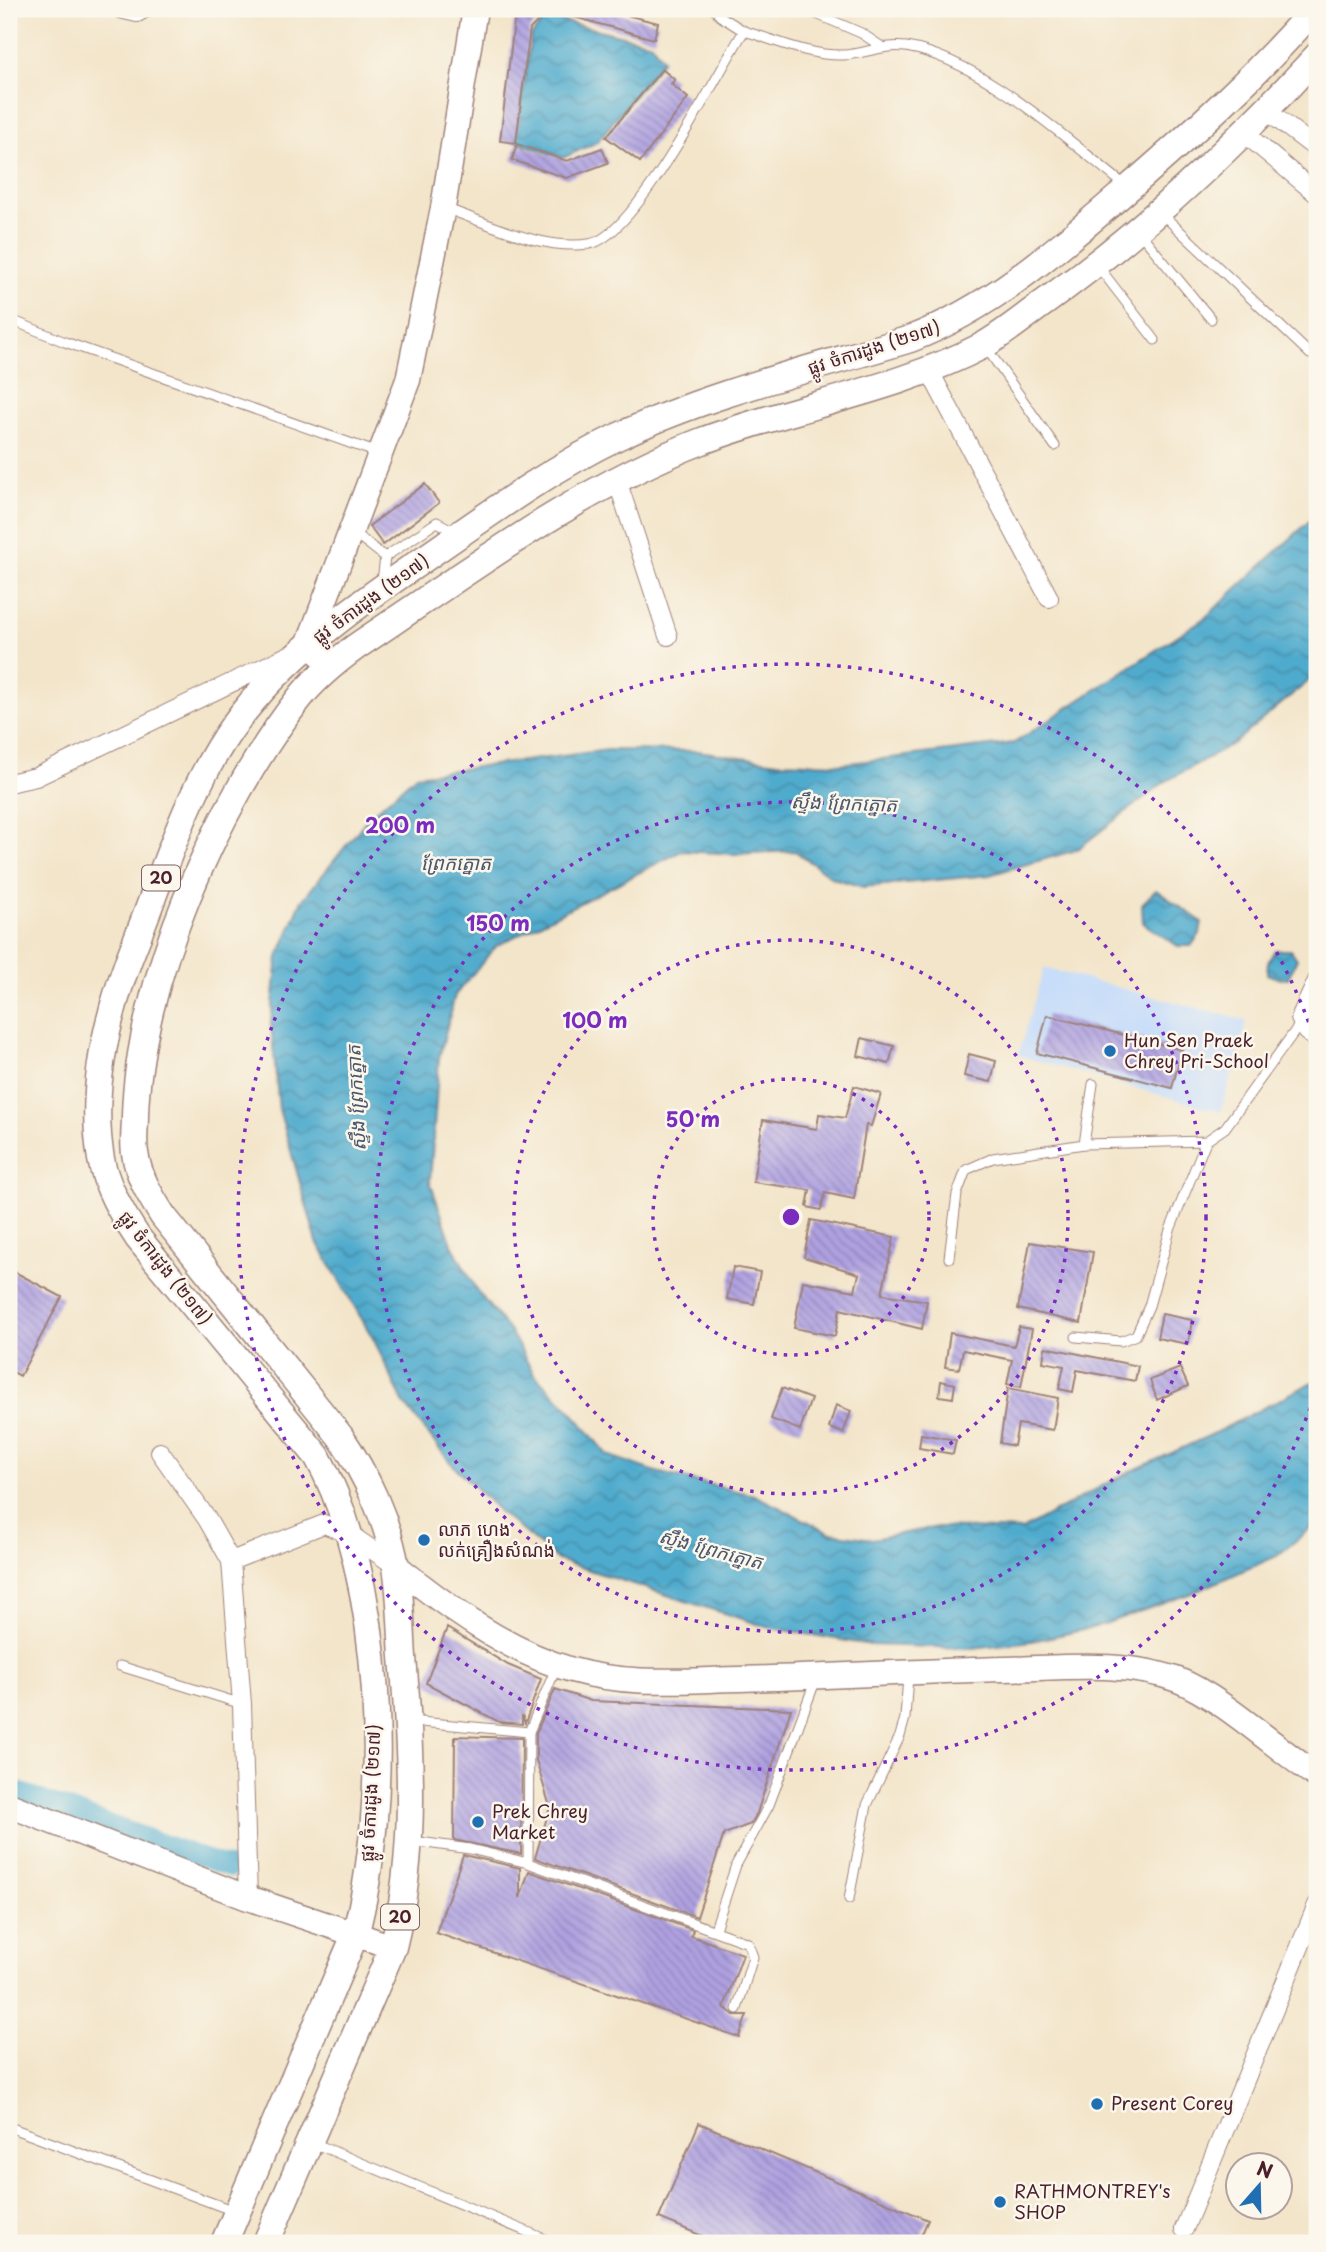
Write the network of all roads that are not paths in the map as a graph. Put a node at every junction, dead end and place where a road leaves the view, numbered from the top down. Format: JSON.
{"nodes":[{"id":1,"x":120,"y":9,"type":"edge"},
{"id":2,"x":144,"y":9,"type":"edge"},
{"id":3,"x":475,"y":9,"type":"edge"},
{"id":4,"x":715,"y":9,"type":"edge"},
{"id":5,"x":804,"y":9,"type":"edge"},
{"id":6,"x":1314,"y":9,"type":"edge"},
{"id":7,"x":744,"y":31,"type":"junction"},
{"id":8,"x":882,"y":47,"type":"junction"},
{"id":9,"x":1317,"y":56,"type":"edge"},
{"id":10,"x":1267,"y":111,"type":"junction"},
{"id":11,"x":1243,"y":132,"type":"junction"},
{"id":12,"x":1317,"y":149,"type":"edge"},
{"id":13,"x":1129,"y":188,"type":"junction"},
{"id":14,"x":1317,"y":194,"type":"edge"},
{"id":15,"x":443,"y":208,"type":"junction"},
{"id":16,"x":1158,"y":211,"type":"junction"},
{"id":17,"x":1136,"y":229,"type":"junction"},
{"id":18,"x":1097,"y":265,"type":"junction"},
{"id":19,"x":9,"y":318,"type":"edge"},
{"id":20,"x":1211,"y":320,"type":"dead end"},
{"id":21,"x":1154,"y":340,"type":"dead end"},
{"id":22,"x":984,"y":345,"type":"junction"},
{"id":23,"x":1310,"y":354,"type":"dead end"},
{"id":24,"x":929,"y":370,"type":"junction"},
{"id":25,"x":1055,"y":446,"type":"dead end"},
{"id":26,"x":380,"y":454,"type":"junction"},
{"id":27,"x":617,"y":480,"type":"junction"},
{"id":28,"x":352,"y":530,"type":"junction"},
{"id":29,"x":460,"y":534,"type":"junction"},
{"id":30,"x":385,"y":557,"type":"junction"},
{"id":31,"x":381,"y":588,"type":"junction"},
{"id":32,"x":1049,"y":598,"type":"dead end"},
{"id":33,"x":668,"y":636,"type":"dead end"},
{"id":34,"x":308,"y":645,"type":"junction"},
{"id":35,"x":332,"y":664,"type":"junction"},
{"id":36,"x":9,"y":783,"type":"edge"},
{"id":37,"x":151,"y":903,"type":"junction"},
{"id":38,"x":180,"y":916,"type":"junction"},
{"id":39,"x":1317,"y":981,"type":"edge"},
{"id":40,"x":1300,"y":1024,"type":"junction"},
{"id":41,"x":1317,"y":1040,"type":"edge"},
{"id":42,"x":1093,"y":1084,"type":"dead end"},
{"id":43,"x":1206,"y":1141,"type":"junction"},
{"id":44,"x":1084,"y":1144,"type":"junction"},
{"id":45,"x":949,"y":1258,"type":"dead end"},
{"id":46,"x":1076,"y":1337,"type":"dead end"},
{"id":47,"x":160,"y":1452,"type":"dead end"},
{"id":48,"x":349,"y":1534,"type":"junction"},
{"id":49,"x":230,"y":1561,"type":"junction"},
{"id":50,"x":396,"y":1566,"type":"junction"},
{"id":51,"x":557,"y":1665,"type":"junction"},
{"id":52,"x":120,"y":1666,"type":"dead end"},
{"id":53,"x":908,"y":1674,"type":"junction"},
{"id":54,"x":816,"y":1677,"type":"junction"},
{"id":55,"x":242,"y":1704,"type":"junction"},
{"id":56,"x":409,"y":1721,"type":"junction"},
{"id":57,"x":529,"y":1732,"type":"junction"},
{"id":58,"x":1317,"y":1776,"type":"edge"},
{"id":59,"x":9,"y":1805,"type":"edge"},
{"id":60,"x":408,"y":1840,"type":"junction"},
{"id":61,"x":528,"y":1863,"type":"junction"},
{"id":62,"x":248,"y":1898,"type":"junction"},
{"id":63,"x":849,"y":1899,"type":"dead end"},
{"id":64,"x":1317,"y":1905,"type":"edge"},
{"id":65,"x":715,"y":1930,"type":"junction"},
{"id":66,"x":355,"y":1935,"type":"junction"},
{"id":67,"x":393,"y":1947,"type":"junction"},
{"id":68,"x":737,"y":2009,"type":"dead end"},
{"id":69,"x":9,"y":2127,"type":"edge"},
{"id":70,"x":309,"y":2141,"type":"junction"},
{"id":71,"x":237,"y":2212,"type":"junction"},
{"id":72,"x":1184,"y":2229,"type":"dead end"},
{"id":73,"x":547,"y":2239,"type":"dead end"},
{"id":74,"x":224,"y":2243,"type":"edge"},
{"id":75,"x":266,"y":2243,"type":"edge"}],
"edges":[{"from":1,"to":2,"type":"street"},
{"from":3,"to":15,"type":"street"},
{"from":4,"to":7,"type":"lane"},
{"from":5,"to":8,"type":"lane"},
{"from":6,"to":13,"type":"main road","name":"ផ្លូវ ចំការដូង (២១៧)","number":"20"},
{"from":7,"to":8,"type":"lane"},
{"from":7,"to":15,"type":"lane"},
{"from":8,"to":13,"type":"lane"},
{"from":9,"to":10,"type":"main road","name":"ផ្លូវ ចំការដូង (២១៧)","number":"20"},
{"from":10,"to":11,"type":"main road","name":"ផ្លូវ ចំការដូង (២១៧)","number":"20"},
{"from":10,"to":12,"type":"street"},
{"from":11,"to":14,"type":"street"},
{"from":11,"to":16,"type":"main road","name":"ផ្លូវ ចំការដូង (២១៧)","number":"20"},
{"from":13,"to":29,"type":"main road","name":"ផ្លូវ ចំការដូង (២១៧)","number":"20"},
{"from":15,"to":26,"type":"street"},
{"from":16,"to":17,"type":"main road","name":"ផ្លូវ ចំការដូង (២១៧)","number":"20"},
{"from":16,"to":23,"type":"lane"},
{"from":17,"to":18,"type":"main road","name":"ផ្លូវ ចំការដូង (២១៧)","number":"20"},
{"from":17,"to":20,"type":"lane"},
{"from":18,"to":21,"type":"lane"},
{"from":18,"to":22,"type":"main road","name":"ផ្លូវ ចំការដូង (២១៧)","number":"20"},
{"from":19,"to":26,"type":"lane"},
{"from":22,"to":24,"type":"main road","name":"ផ្លូវ ចំការដូង (២១៧)","number":"20"},
{"from":22,"to":25,"type":"lane"},
{"from":24,"to":27,"type":"main road","name":"ផ្លូវ ចំការដូង (២១៧)","number":"20"},
{"from":24,"to":32,"type":"street"},
{"from":26,"to":28,"type":"street"},
{"from":27,"to":33,"type":"street"},
{"from":27,"to":35,"type":"main road","name":"ផ្លូវ ចំការដូង (២១៧)","number":"20"},
{"from":28,"to":30,"type":"lane"},
{"from":28,"to":34,"type":"street"},
{"from":29,"to":30,"type":"lane"},
{"from":29,"to":31,"type":"main road","name":"ផ្លូវ ចំការដូង (២១៧)","number":"20"},
{"from":30,"to":31,"type":"lane"},
{"from":31,"to":34,"type":"main road","name":"ផ្លូវ ចំការដូង (២១៧)","number":"20"},
{"from":34,"to":35,"type":"street"},
{"from":34,"to":36,"type":"street"},
{"from":34,"to":37,"type":"main road","name":"ផ្លូវ ចំការដូង (២១៧)","number":"20"},
{"from":35,"to":38,"type":"main road","name":"ផ្លូវ ចំការដូង (២១៧)","number":"20"},
{"from":37,"to":38,"type":"main road"},
{"from":37,"to":48,"type":"main road","name":"ផ្លូវ ចំការដូង (២១៧)","number":"20"},
{"from":38,"to":50,"type":"main road","name":"ផ្លូវ ចំការដូង (២១៧)","number":"20"},
{"from":39,"to":40,"type":"street"},
{"from":40,"to":41,"type":"street"},
{"from":40,"to":43,"type":"lane"},
{"from":42,"to":44,"type":"lane"},
{"from":43,"to":44,"type":"lane"},
{"from":43,"to":46,"type":"lane"},
{"from":44,"to":45,"type":"lane"},
{"from":47,"to":49,"type":"street"},
{"from":48,"to":49,"type":"street"},
{"from":48,"to":50,"type":"street"},
{"from":48,"to":66,"type":"main road","name":"ផ្លូវ ចំការដូង (២១៧)","number":"20"},
{"from":49,"to":55,"type":"street"},
{"from":50,"to":51,"type":"street"},
{"from":50,"to":56,"type":"main road","name":"ផ្លូវ ចំការដូង (២១៧)","number":"20"},
{"from":51,"to":54,"type":"street"},
{"from":51,"to":57,"type":"lane"},
{"from":52,"to":55,"type":"lane"},
{"from":53,"to":54,"type":"street"},
{"from":53,"to":58,"type":"street"},
{"from":53,"to":63,"type":"lane"},
{"from":54,"to":65,"type":"lane"},
{"from":55,"to":62,"type":"street"},
{"from":56,"to":57,"type":"lane"},
{"from":56,"to":60,"type":"main road","name":"ផ្លូវ ចំការដូង (២១៧)","number":"20"},
{"from":57,"to":61,"type":"lane"},
{"from":59,"to":62,"type":"street"},
{"from":60,"to":61,"type":"lane"},
{"from":60,"to":67,"type":"main road","name":"ផ្លូវ ចំការដូង (២១៧)","number":"20"},
{"from":61,"to":65,"type":"lane"},
{"from":62,"to":66,"type":"street"},
{"from":64,"to":72,"type":"street"},
{"from":65,"to":68,"type":"lane"},
{"from":66,"to":67,"type":"street"},
{"from":66,"to":71,"type":"main road","name":"ផ្លូវ ចំការដូង (២១៧)","number":"20"},
{"from":67,"to":70,"type":"main road","name":"ផ្លូវ ចំការដូង (២១៧)","number":"20"},
{"from":69,"to":71,"type":"lane"},
{"from":70,"to":73,"type":"lane"},
{"from":70,"to":75,"type":"main road","name":"ផ្លូវ ចំការដូង (២១៧)","number":"20"},
{"from":71,"to":74,"type":"main road","name":"ផ្លូវ ចំការដូង (២១៧)","number":"20"}]}
